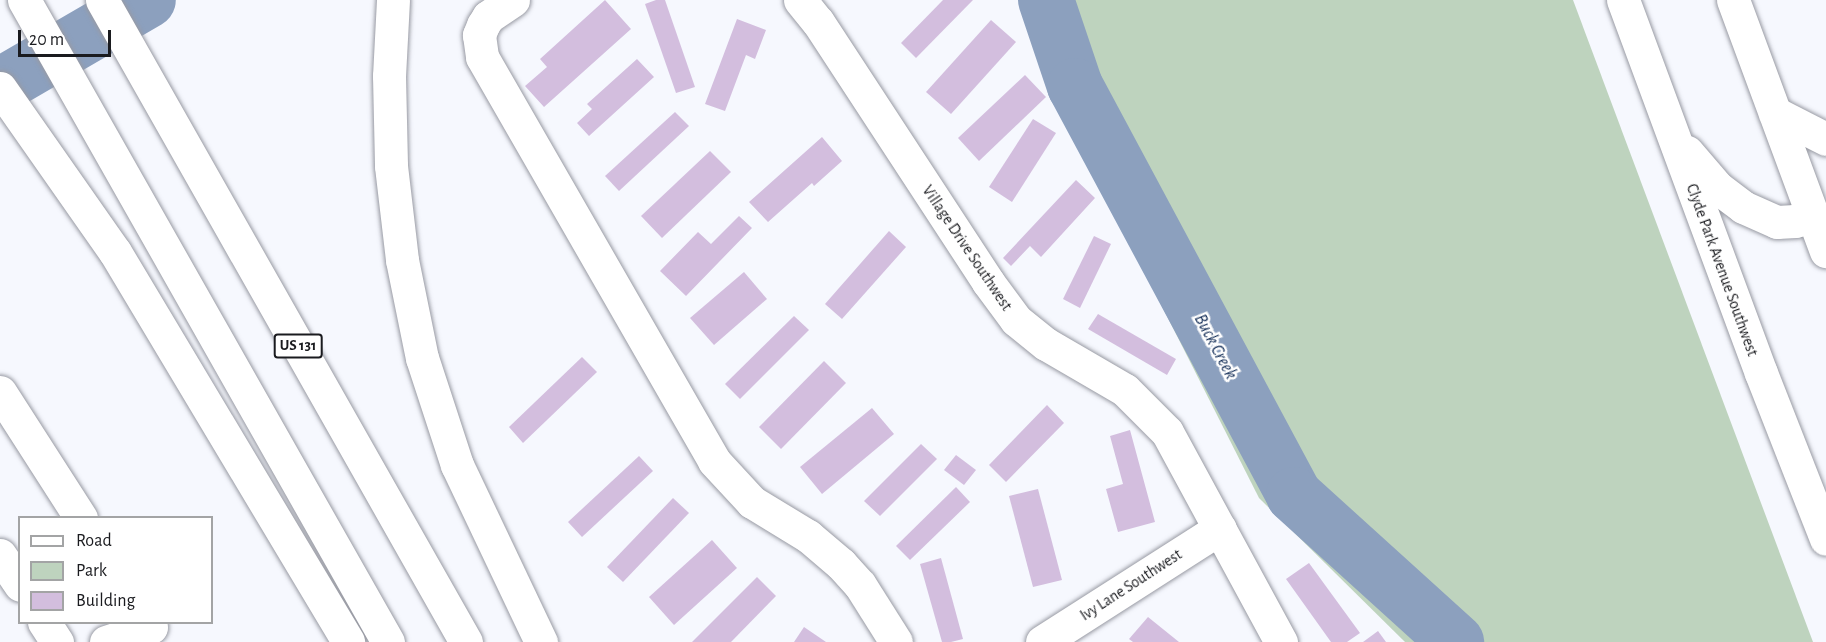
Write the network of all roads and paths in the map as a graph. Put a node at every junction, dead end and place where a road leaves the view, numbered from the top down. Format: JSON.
{"nodes":[{"id":1,"x":102,"y":0,"type":"edge"},
{"id":2,"x":393,"y":0,"type":"edge"},
{"id":3,"x":513,"y":0,"type":"edge"},
{"id":4,"x":800,"y":0,"type":"edge"},
{"id":5,"x":1623,"y":0,"type":"edge"},
{"id":6,"x":1733,"y":0,"type":"edge"},
{"id":7,"x":28,"y":8,"type":"edge"},
{"id":8,"x":9,"y":101,"type":"edge"},
{"id":9,"x":1775,"y":112,"type":"junction"},
{"id":10,"x":1672,"y":134,"type":"junction"},
{"id":11,"x":1826,"y":139,"type":"edge"},
{"id":12,"x":1820,"y":212,"type":"edge"},
{"id":13,"x":1826,"y":251,"type":"edge"},
{"id":14,"x":0,"y":392,"type":"edge"},
{"id":15,"x":80,"y":516,"type":"edge"},
{"id":16,"x":1220,"y":528,"type":"junction"},
{"id":17,"x":1826,"y":539,"type":"edge"},
{"id":18,"x":0,"y":555,"type":"edge"},
{"id":19,"x":18,"y":582,"type":"edge"},
{"id":20,"x":46,"y":624,"type":"edge"},
{"id":21,"x":150,"y":625,"type":"edge"},
{"id":22,"x":57,"y":642,"type":"edge"},
{"id":23,"x":106,"y":642,"type":"edge"},
{"id":24,"x":348,"y":642,"type":"edge"},
{"id":25,"x":388,"y":642,"type":"edge"},
{"id":26,"x":466,"y":642,"type":"edge"},
{"id":27,"x":540,"y":642,"type":"edge"},
{"id":28,"x":896,"y":642,"type":"edge"},
{"id":29,"x":1042,"y":642,"type":"edge"},
{"id":30,"x":1281,"y":642,"type":"edge"}],
"edges":[{"from":1,"to":26,"type":"main road","number":"US 131"},
{"from":2,"to":27,"type":"main road"},
{"from":3,"to":28,"type":"main road"},
{"from":4,"to":16,"type":"main road","name":"Village Drive Southwest"},
{"from":5,"to":10,"type":"main road","name":"Clyde Park Avenue Southwest"},
{"from":6,"to":9,"type":"main road"},
{"from":7,"to":25,"type":"main road"},
{"from":8,"to":24,"type":"main road"},
{"from":9,"to":11,"type":"main road"},
{"from":9,"to":12,"type":"main road"},
{"from":10,"to":12,"type":"main road"},
{"from":10,"to":17,"type":"main road","name":"Clyde Park Avenue Southwest"},
{"from":12,"to":13,"type":"main road"},
{"from":14,"to":15,"type":"main road"},
{"from":16,"to":29,"type":"main road","name":"Ivy Lane Southwest"},
{"from":16,"to":30,"type":"main road","name":"Village Drive Southwest"},
{"from":18,"to":19,"type":"main road"},
{"from":20,"to":22,"type":"main road"},
{"from":21,"to":23,"type":"main road"}]}
